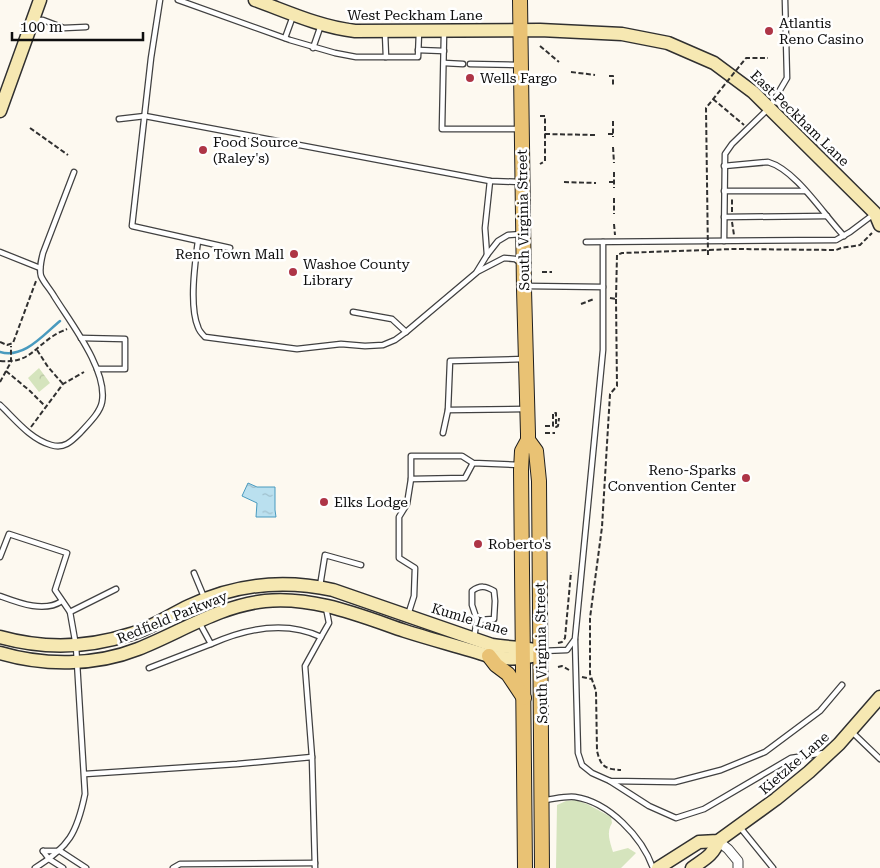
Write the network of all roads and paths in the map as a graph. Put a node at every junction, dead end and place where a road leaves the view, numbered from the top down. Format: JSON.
{"nodes":[{"id":1,"x":40,"y":0,"type":"edge"},
{"id":2,"x":160,"y":0,"type":"edge"},
{"id":3,"x":178,"y":0,"type":"edge"},
{"id":4,"x":255,"y":0,"type":"edge"},
{"id":5,"x":520,"y":0,"type":"edge"},
{"id":6,"x":785,"y":0,"type":"edge"},
{"id":7,"x":293,"y":14,"type":"junction"},
{"id":8,"x":33,"y":20,"type":"junction"},
{"id":9,"x":321,"y":24,"type":"junction"},
{"id":10,"x":86,"y":27,"type":"dead end"},
{"id":11,"x":519,"y":30,"type":"junction"},
{"id":12,"x":385,"y":31,"type":"junction"},
{"id":13,"x":419,"y":31,"type":"junction"},
{"id":14,"x":444,"y":31,"type":"junction"},
{"id":15,"x":285,"y":38,"type":"junction"},
{"id":16,"x":540,"y":46,"type":"dead end"},
{"id":17,"x":313,"y":48,"type":"junction"},
{"id":18,"x":418,"y":50,"type":"junction"},
{"id":19,"x":444,"y":51,"type":"junction"},
{"id":20,"x":386,"y":57,"type":"junction"},
{"id":21,"x":768,"y":58,"type":"dead end"},
{"id":22,"x":559,"y":62,"type":"dead end"},
{"id":23,"x":444,"y":63,"type":"junction"},
{"id":24,"x":463,"y":64,"type":"dead end"},
{"id":25,"x":470,"y":64,"type":"dead end"},
{"id":26,"x":520,"y":66,"type":"junction"},
{"id":27,"x":571,"y":72,"type":"dead end"},
{"id":28,"x":595,"y":75,"type":"dead end"},
{"id":29,"x":609,"y":76,"type":"dead end"},
{"id":30,"x":613,"y":86,"type":"dead end"},
{"id":31,"x":713,"y":99,"type":"junction"},
{"id":32,"x":770,"y":107,"type":"junction"},
{"id":33,"x":0,"y":111,"type":"edge"},
{"id":34,"x":145,"y":116,"type":"junction"},
{"id":35,"x":540,"y":116,"type":"dead end"},
{"id":36,"x":119,"y":119,"type":"dead end"},
{"id":37,"x":613,"y":121,"type":"dead end"},
{"id":38,"x":30,"y":128,"type":"dead end"},
{"id":39,"x":748,"y":128,"type":"junction"},
{"id":40,"x":521,"y":129,"type":"junction"},
{"id":41,"x":545,"y":134,"type":"junction"},
{"id":42,"x":596,"y":134,"type":"dead end"},
{"id":43,"x":608,"y":134,"type":"dead end"},
{"id":44,"x":614,"y":147,"type":"dead end"},
{"id":45,"x":68,"y":155,"type":"dead end"},
{"id":46,"x":614,"y":163,"type":"dead end"},
{"id":47,"x":540,"y":164,"type":"dead end"},
{"id":48,"x":724,"y":166,"type":"junction"},
{"id":49,"x":74,"y":172,"type":"dead end"},
{"id":50,"x":614,"y":172,"type":"dead end"},
{"id":51,"x":490,"y":181,"type":"junction"},
{"id":52,"x":522,"y":182,"type":"junction"},
{"id":53,"x":564,"y":182,"type":"dead end"},
{"id":54,"x":596,"y":182,"type":"dead end"},
{"id":55,"x":609,"y":182,"type":"dead end"},
{"id":56,"x":614,"y":182,"type":"junction"},
{"id":57,"x":614,"y":188,"type":"dead end"},
{"id":58,"x":724,"y":191,"type":"junction"},
{"id":59,"x":805,"y":191,"type":"junction"},
{"id":60,"x":732,"y":197,"type":"dead end"},
{"id":61,"x":614,"y":198,"type":"dead end"},
{"id":62,"x":732,"y":212,"type":"dead end"},
{"id":63,"x":614,"y":214,"type":"dead end"},
{"id":64,"x":826,"y":216,"type":"junction"},
{"id":65,"x":724,"y":217,"type":"junction"},
{"id":66,"x":878,"y":219,"type":"edge"},
{"id":67,"x":732,"y":222,"type":"dead end"},
{"id":68,"x":614,"y":224,"type":"dead end"},
{"id":69,"x":523,"y":234,"type":"junction"},
{"id":70,"x":615,"y":235,"type":"dead end"},
{"id":71,"x":734,"y":235,"type":"dead end"},
{"id":72,"x":844,"y":236,"type":"junction"},
{"id":73,"x":198,"y":241,"type":"junction"},
{"id":74,"x":724,"y":241,"type":"junction"},
{"id":75,"x":586,"y":242,"type":"dead end"},
{"id":76,"x":604,"y":242,"type":"junction"},
{"id":77,"x":632,"y":247,"type":"dead end"},
{"id":78,"x":230,"y":248,"type":"dead end"},
{"id":79,"x":0,"y":252,"type":"edge"},
{"id":80,"x":614,"y":252,"type":"dead end"},
{"id":81,"x":634,"y":252,"type":"junction"},
{"id":82,"x":616,"y":254,"type":"junction"},
{"id":83,"x":486,"y":255,"type":"junction"},
{"id":84,"x":708,"y":255,"type":"dead end"},
{"id":85,"x":524,"y":265,"type":"junction"},
{"id":86,"x":40,"y":268,"type":"junction"},
{"id":87,"x":542,"y":272,"type":"dead end"},
{"id":88,"x":552,"y":272,"type":"dead end"},
{"id":89,"x":476,"y":273,"type":"junction"},
{"id":90,"x":41,"y":276,"type":"junction"},
{"id":91,"x":524,"y":286,"type":"junction"},
{"id":92,"x":603,"y":287,"type":"junction"},
{"id":93,"x":610,"y":298,"type":"dead end"},
{"id":94,"x":594,"y":299,"type":"dead end"},
{"id":95,"x":616,"y":299,"type":"junction"},
{"id":96,"x":581,"y":304,"type":"dead end"},
{"id":97,"x":353,"y":312,"type":"dead end"},
{"id":98,"x":73,"y":327,"type":"junction"},
{"id":99,"x":406,"y":332,"type":"junction"},
{"id":100,"x":81,"y":338,"type":"junction"},
{"id":101,"x":0,"y":342,"type":"edge"},
{"id":102,"x":11,"y":345,"type":"junction"},
{"id":103,"x":37,"y":350,"type":"junction"},
{"id":104,"x":526,"y":359,"type":"junction"},
{"id":105,"x":0,"y":361,"type":"edge"},
{"id":106,"x":11,"y":362,"type":"junction"},
{"id":107,"x":97,"y":369,"type":"junction"},
{"id":108,"x":6,"y":371,"type":"junction"},
{"id":109,"x":84,"y":372,"type":"dead end"},
{"id":110,"x":0,"y":382,"type":"edge"},
{"id":111,"x":64,"y":384,"type":"junction"},
{"id":112,"x":0,"y":405,"type":"edge"},
{"id":113,"x":45,"y":406,"type":"junction"},
{"id":114,"x":528,"y":408,"type":"junction"},
{"id":115,"x":448,"y":410,"type":"junction"},
{"id":116,"x":559,"y":418,"type":"dead end"},
{"id":117,"x":545,"y":426,"type":"dead end"},
{"id":118,"x":28,"y":432,"type":"junction"},
{"id":119,"x":443,"y":433,"type":"dead end"},
{"id":120,"x":545,"y":433,"type":"dead end"},
{"id":121,"x":555,"y":433,"type":"dead end"},
{"id":122,"x":528,"y":440,"type":"junction"},
{"id":123,"x":474,"y":463,"type":"junction"},
{"id":124,"x":521,"y":465,"type":"junction"},
{"id":125,"x":411,"y":479,"type":"junction"},
{"id":126,"x":0,"y":557,"type":"edge"},
{"id":127,"x":361,"y":565,"type":"dead end"},
{"id":128,"x":571,"y":572,"type":"dead end"},
{"id":129,"x":194,"y":573,"type":"dead end"},
{"id":130,"x":320,"y":587,"type":"junction"},
{"id":131,"x":116,"y":589,"type":"dead end"},
{"id":132,"x":0,"y":596,"type":"edge"},
{"id":133,"x":205,"y":599,"type":"junction"},
{"id":134,"x":62,"y":601,"type":"junction"},
{"id":135,"x":325,"y":605,"type":"junction"},
{"id":136,"x":70,"y":612,"type":"junction"},
{"id":137,"x":408,"y":615,"type":"junction"},
{"id":138,"x":477,"y":620,"type":"junction"},
{"id":139,"x":198,"y":621,"type":"junction"},
{"id":140,"x":0,"y":637,"type":"edge"},
{"id":141,"x":321,"y":637,"type":"junction"},
{"id":142,"x":474,"y":638,"type":"junction"},
{"id":143,"x":575,"y":639,"type":"junction"},
{"id":144,"x":558,"y":643,"type":"dead end"},
{"id":145,"x":211,"y":644,"type":"junction"},
{"id":146,"x":76,"y":646,"type":"junction"},
{"id":147,"x":541,"y":651,"type":"junction"},
{"id":148,"x":0,"y":653,"type":"edge"},
{"id":149,"x":523,"y":653,"type":"junction"},
{"id":150,"x":489,"y":656,"type":"junction"},
{"id":151,"x":76,"y":662,"type":"junction"},
{"id":152,"x":558,"y":667,"type":"dead end"},
{"id":153,"x":149,"y":668,"type":"dead end"},
{"id":154,"x":571,"y":673,"type":"dead end"},
{"id":155,"x":583,"y":677,"type":"dead end"},
{"id":156,"x":591,"y":679,"type":"junction"},
{"id":157,"x":842,"y":685,"type":"dead end"},
{"id":158,"x":880,"y":697,"type":"edge"},
{"id":159,"x":524,"y":698,"type":"junction"},
{"id":160,"x":851,"y":731,"type":"junction"},
{"id":161,"x":831,"y":752,"type":"junction"},
{"id":162,"x":312,"y":757,"type":"junction"},
{"id":163,"x":880,"y":759,"type":"edge"},
{"id":164,"x":621,"y":770,"type":"dead end"},
{"id":165,"x":85,"y":774,"type":"junction"},
{"id":166,"x":610,"y":781,"type":"junction"},
{"id":167,"x":543,"y":800,"type":"junction"},
{"id":168,"x":525,"y":825,"type":"junction"},
{"id":169,"x":740,"y":826,"type":"junction"},
{"id":170,"x":718,"y":841,"type":"junction"},
{"id":171,"x":60,"y":851,"type":"junction"},
{"id":172,"x":48,"y":860,"type":"junction"},
{"id":173,"x":315,"y":866,"type":"edge"},
{"id":174,"x":543,"y":866,"type":"edge"},
{"id":175,"x":35,"y":868,"type":"edge"},
{"id":176,"x":63,"y":868,"type":"edge"},
{"id":177,"x":86,"y":868,"type":"edge"},
{"id":178,"x":173,"y":868,"type":"edge"},
{"id":179,"x":517,"y":868,"type":"edge"},
{"id":180,"x":525,"y":868,"type":"edge"},
{"id":181,"x":653,"y":868,"type":"edge"},
{"id":182,"x":658,"y":868,"type":"edge"},
{"id":183,"x":692,"y":868,"type":"edge"},
{"id":184,"x":738,"y":868,"type":"edge"},
{"id":185,"x":773,"y":868,"type":"edge"}],
"edges":[{"from":1,"to":8,"type":"street"},
{"from":2,"to":34,"type":"lane"},
{"from":3,"to":15,"type":"lane"},
{"from":4,"to":7,"type":"street","name":"West Peckham Lane"},
{"from":5,"to":11,"type":"main road","name":"South Virginia Street"},
{"from":6,"to":32,"type":"lane"},
{"from":7,"to":9,"type":"street","name":"West Peckham Lane"},
{"from":7,"to":15,"type":"lane"},
{"from":8,"to":10,"type":"lane"},
{"from":8,"to":33,"type":"street"},
{"from":9,"to":12,"type":"street","name":"West Peckham Lane"},
{"from":9,"to":17,"type":"lane"},
{"from":11,"to":14,"type":"street","name":"West Peckham Lane"},
{"from":11,"to":26,"type":"main road","name":"South Virginia Street"},
{"from":11,"to":32,"type":"street","name":"East Peckham Lane"},
{"from":12,"to":13,"type":"street","name":"West Peckham Lane"},
{"from":12,"to":20,"type":"lane"},
{"from":13,"to":14,"type":"street","name":"West Peckham Lane"},
{"from":13,"to":18,"type":"lane"},
{"from":14,"to":19,"type":"lane"},
{"from":15,"to":17,"type":"lane"},
{"from":16,"to":22,"type":"path"},
{"from":17,"to":20,"type":"lane"},
{"from":18,"to":19,"type":"lane"},
{"from":18,"to":20,"type":"lane"},
{"from":19,"to":23,"type":"lane"},
{"from":21,"to":31,"type":"path","bridge":true},
{"from":23,"to":24,"type":"lane"},
{"from":23,"to":40,"type":"lane"},
{"from":25,"to":26,"type":"lane"},
{"from":26,"to":40,"type":"main road","name":"South Virginia Street"},
{"from":27,"to":28,"type":"path"},
{"from":29,"to":30,"type":"path"},
{"from":31,"to":39,"type":"path"},
{"from":31,"to":84,"type":"path","bridge":true},
{"from":32,"to":39,"type":"lane"},
{"from":32,"to":66,"type":"street","name":"East Peckham Lane"},
{"from":34,"to":36,"type":"lane"},
{"from":34,"to":51,"type":"lane"},
{"from":34,"to":73,"type":"lane"},
{"from":35,"to":41,"type":"path"},
{"from":37,"to":43,"type":"path"},
{"from":38,"to":45,"type":"path"},
{"from":39,"to":48,"type":"lane"},
{"from":40,"to":52,"type":"main road","name":"South Virginia Street"},
{"from":41,"to":42,"type":"path"},
{"from":41,"to":47,"type":"path"},
{"from":44,"to":46,"type":"path"},
{"from":48,"to":58,"type":"lane"},
{"from":48,"to":59,"type":"lane"},
{"from":49,"to":86,"type":"lane"},
{"from":50,"to":56,"type":"path"},
{"from":51,"to":52,"type":"lane"},
{"from":51,"to":83,"type":"lane"},
{"from":52,"to":69,"type":"main road","name":"South Virginia Street"},
{"from":53,"to":54,"type":"path"},
{"from":55,"to":56,"type":"path"},
{"from":56,"to":57,"type":"path"},
{"from":58,"to":59,"type":"lane"},
{"from":58,"to":65,"type":"lane"},
{"from":59,"to":64,"type":"lane"},
{"from":60,"to":62,"type":"path"},
{"from":61,"to":63,"type":"path"},
{"from":64,"to":65,"type":"lane"},
{"from":64,"to":72,"type":"lane"},
{"from":65,"to":74,"type":"lane"},
{"from":66,"to":72,"type":"lane"},
{"from":66,"to":81,"type":"path"},
{"from":67,"to":71,"type":"path"},
{"from":68,"to":70,"type":"path"},
{"from":69,"to":83,"type":"lane"},
{"from":69,"to":85,"type":"main road","name":"South Virginia Street"},
{"from":72,"to":74,"type":"lane"},
{"from":73,"to":78,"type":"lane"},
{"from":73,"to":99,"type":"lane"},
{"from":74,"to":76,"type":"lane"},
{"from":75,"to":76,"type":"lane"},
{"from":76,"to":92,"type":"lane"},
{"from":77,"to":81,"type":"path"},
{"from":79,"to":86,"type":"lane"},
{"from":80,"to":82,"type":"path"},
{"from":81,"to":82,"type":"path"},
{"from":82,"to":95,"type":"path"},
{"from":83,"to":89,"type":"lane"},
{"from":85,"to":89,"type":"lane"},
{"from":85,"to":91,"type":"main road","name":"South Virginia Street"},
{"from":86,"to":90,"type":"lane"},
{"from":87,"to":88,"type":"path"},
{"from":89,"to":99,"type":"lane"},
{"from":90,"to":98,"type":"lane"},
{"from":90,"to":102,"type":"path"},
{"from":91,"to":92,"type":"lane"},
{"from":91,"to":104,"type":"main road","name":"South Virginia Street"},
{"from":92,"to":143,"type":"lane"},
{"from":93,"to":95,"type":"path"},
{"from":94,"to":96,"type":"path"},
{"from":95,"to":156,"type":"path"},
{"from":97,"to":99,"type":"lane"},
{"from":98,"to":100,"type":"lane"},
{"from":98,"to":103,"type":"path"},
{"from":100,"to":107,"type":"lane"},
{"from":100,"to":107,"type":"lane"},
{"from":101,"to":102,"type":"path"},
{"from":102,"to":106,"type":"path"},
{"from":103,"to":106,"type":"path"},
{"from":103,"to":111,"type":"path"},
{"from":104,"to":114,"type":"main road","name":"South Virginia Street"},
{"from":104,"to":115,"type":"lane"},
{"from":105,"to":106,"type":"path"},
{"from":106,"to":108,"type":"path"},
{"from":107,"to":118,"type":"lane"},
{"from":108,"to":110,"type":"path"},
{"from":108,"to":113,"type":"path"},
{"from":109,"to":111,"type":"path"},
{"from":111,"to":113,"type":"path"},
{"from":112,"to":118,"type":"lane"},
{"from":113,"to":118,"type":"path"},
{"from":114,"to":115,"type":"lane"},
{"from":114,"to":122,"type":"main road","name":"South Virginia Street"},
{"from":115,"to":119,"type":"lane"},
{"from":116,"to":117,"type":"path"},
{"from":120,"to":121,"type":"path"},
{"from":122,"to":124,"type":"main road","name":"South Virginia Street"},
{"from":122,"to":147,"type":"main road","name":"South Virginia Street"},
{"from":123,"to":124,"type":"lane"},
{"from":123,"to":125,"type":"lane"},
{"from":123,"to":125,"type":"lane"},
{"from":124,"to":149,"type":"main road","name":"South Virginia Street"},
{"from":125,"to":137,"type":"lane"},
{"from":126,"to":134,"type":"lane"},
{"from":127,"to":130,"type":"lane"},
{"from":128,"to":144,"type":"path"},
{"from":129,"to":133,"type":"lane"},
{"from":130,"to":133,"type":"street","name":"Redfield Parkway"},
{"from":130,"to":135,"type":"street"},
{"from":130,"to":137,"type":"street","name":"Kumle Lane"},
{"from":131,"to":136,"type":"lane"},
{"from":132,"to":134,"type":"lane"},
{"from":133,"to":146,"type":"street","name":"Redfield Parkway"},
{"from":134,"to":136,"type":"lane"},
{"from":135,"to":139,"type":"street","name":"Redfield Parkway"},
{"from":135,"to":141,"type":"lane"},
{"from":135,"to":150,"type":"street","name":"Kumle Lane"},
{"from":136,"to":146,"type":"lane"},
{"from":137,"to":142,"type":"street","name":"Kumle Lane"},
{"from":138,"to":138,"type":"lane"},
{"from":138,"to":142,"type":"lane"},
{"from":139,"to":145,"type":"lane"},
{"from":139,"to":151,"type":"street","name":"Redfield Parkway"},
{"from":140,"to":146,"type":"street","name":"Redfield Parkway"},
{"from":141,"to":145,"type":"lane"},
{"from":141,"to":162,"type":"lane"},
{"from":142,"to":149,"type":"street","name":"Kumle Lane"},
{"from":143,"to":147,"type":"lane"},
{"from":143,"to":166,"type":"lane"},
{"from":145,"to":153,"type":"lane"},
{"from":146,"to":151,"type":"lane"},
{"from":147,"to":149,"type":"street","name":"Kumle Lane"},
{"from":147,"to":167,"type":"main road","name":"South Virginia Street"},
{"from":148,"to":151,"type":"street","name":"Redfield Parkway"},
{"from":149,"to":150,"type":"street","name":"Kumle Lane"},
{"from":149,"to":159,"type":"main road","name":"South Virginia Street"},
{"from":150,"to":159,"type":"main road"},
{"from":151,"to":165,"type":"lane"},
{"from":152,"to":154,"type":"path"},
{"from":155,"to":156,"type":"path"},
{"from":156,"to":164,"type":"path"},
{"from":157,"to":166,"type":"lane"},
{"from":158,"to":160,"type":"street","name":"Kietzke Lane"},
{"from":159,"to":168,"type":"main road","name":"South Virginia Street"},
{"from":160,"to":161,"type":"street","name":"Kietzke Lane"},
{"from":160,"to":163,"type":"lane"},
{"from":161,"to":166,"type":"lane"},
{"from":161,"to":169,"type":"street","name":"Kietzke Lane"},
{"from":162,"to":165,"type":"lane"},
{"from":162,"to":173,"type":"lane"},
{"from":165,"to":171,"type":"lane"},
{"from":167,"to":174,"type":"main road","name":"South Virginia Street"},
{"from":167,"to":181,"type":"lane"},
{"from":168,"to":179,"type":"main road"},
{"from":168,"to":180,"type":"main road","name":"South Virginia Street"},
{"from":169,"to":170,"type":"street","name":"Kietzke Lane"},
{"from":169,"to":185,"type":"lane"},
{"from":170,"to":182,"type":"street","name":"Kietzke Lane"},
{"from":170,"to":183,"type":"street","name":"Kietzke Lane"},
{"from":170,"to":184,"type":"street"},
{"from":171,"to":172,"type":"lane"},
{"from":171,"to":172,"type":"lane"},
{"from":171,"to":177,"type":"lane"},
{"from":172,"to":175,"type":"lane"},
{"from":172,"to":176,"type":"lane"},
{"from":173,"to":178,"type":"lane"}]}
